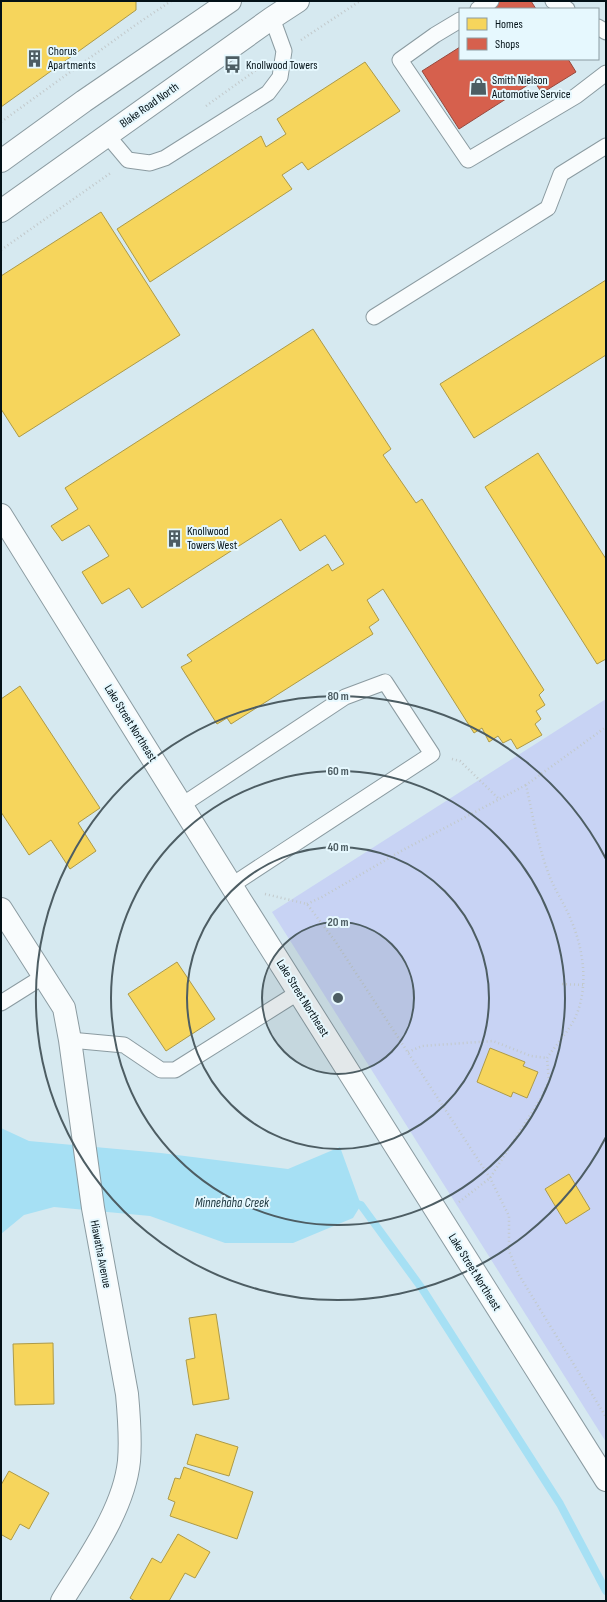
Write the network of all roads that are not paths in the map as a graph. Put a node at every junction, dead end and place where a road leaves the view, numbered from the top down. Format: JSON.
{"nodes":[{"id":1,"x":230,"y":1,"type":"edge"},
{"id":2,"x":298,"y":1,"type":"edge"},
{"id":3,"x":491,"y":1,"type":"edge"},
{"id":4,"x":553,"y":1,"type":"edge"},
{"id":5,"x":480,"y":8,"type":"edge"},
{"id":6,"x":565,"y":8,"type":"edge"},
{"id":7,"x":272,"y":18,"type":"junction"},
{"id":8,"x":459,"y":21,"type":"edge"},
{"id":9,"x":606,"y":73,"type":"edge"},
{"id":10,"x":107,"y":135,"type":"junction"},
{"id":11,"x":606,"y":146,"type":"edge"},
{"id":12,"x":1,"y":161,"type":"edge"},
{"id":13,"x":1,"y":211,"type":"edge"},
{"id":14,"x":374,"y":317,"type":"dead end"},
{"id":15,"x":1,"y":515,"type":"edge"},
{"id":16,"x":182,"y":805,"type":"junction"},
{"id":17,"x":236,"y":893,"type":"junction"},
{"id":18,"x":1,"y":909,"type":"edge"},
{"id":19,"x":44,"y":976,"type":"junction"},
{"id":20,"x":299,"y":992,"type":"junction"},
{"id":21,"x":1,"y":1003,"type":"edge"},
{"id":22,"x":70,"y":1040,"type":"junction"},
{"id":23,"x":606,"y":1480,"type":"edge"},
{"id":24,"x":62,"y":1601,"type":"edge"}],
"edges":[{"from":1,"to":12,"type":"street"},
{"from":2,"to":7,"type":"street","name":"Blake Road North"},
{"from":3,"to":5,"type":"lane"},
{"from":4,"to":6,"type":"lane"},
{"from":7,"to":10,"type":"street","name":"Blake Road North"},
{"from":7,"to":10,"type":"lane"},
{"from":8,"to":9,"type":"lane"},
{"from":10,"to":13,"type":"street","name":"Blake Road North"},
{"from":11,"to":14,"type":"lane"},
{"from":15,"to":16,"type":"street","name":"Lake Street Northeast"},
{"from":16,"to":17,"type":"street","name":"Lake Street Northeast"},
{"from":16,"to":17,"type":"lane"},
{"from":17,"to":20,"type":"street","name":"Lake Street Northeast"},
{"from":18,"to":19,"type":"street","name":"Hiawatha Avenue"},
{"from":19,"to":21,"type":"lane"},
{"from":19,"to":22,"type":"street","name":"Hiawatha Avenue"},
{"from":20,"to":22,"type":"lane"},
{"from":20,"to":23,"type":"street","name":"Lake Street Northeast"},
{"from":22,"to":24,"type":"street","name":"Hiawatha Avenue"}]}
